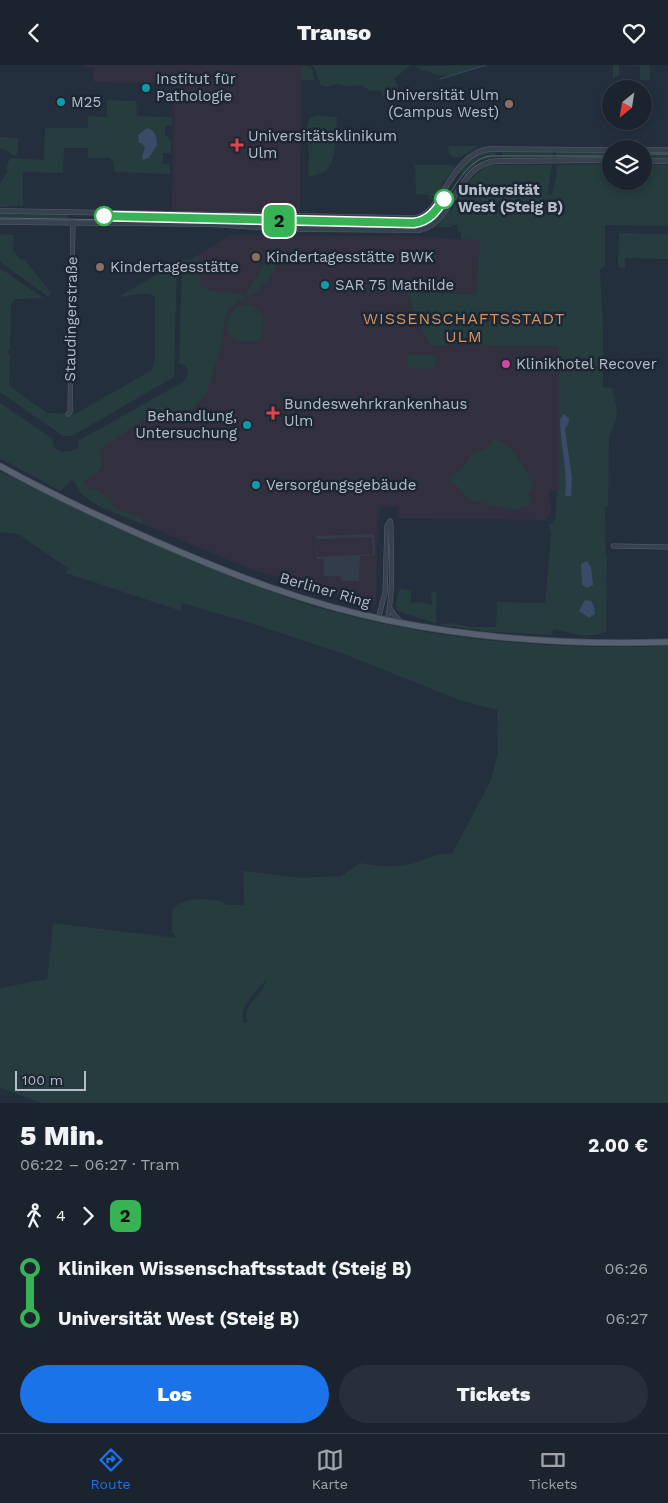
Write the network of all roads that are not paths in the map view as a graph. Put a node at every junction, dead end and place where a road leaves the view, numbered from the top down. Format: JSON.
{"nodes":[{"id":1,"x":497,"y":149,"type":"junction"},
{"id":2,"x":602,"y":149,"type":"edge"},
{"id":3,"x":652,"y":149,"type":"edge"},
{"id":4,"x":668,"y":149,"type":"edge"},
{"id":5,"x":497,"y":161,"type":"junction"},
{"id":6,"x":602,"y":161,"type":"edge"},
{"id":7,"x":652,"y":161,"type":"edge"},
{"id":8,"x":668,"y":161,"type":"edge"},
{"id":9,"x":0,"y":211,"type":"edge"},
{"id":10,"x":73,"y":211,"type":"junction"},
{"id":11,"x":0,"y":222,"type":"edge"},
{"id":12,"x":73,"y":223,"type":"junction"},
{"id":13,"x":68,"y":414,"type":"dead end"},
{"id":14,"x":0,"y":466,"type":"edge"},
{"id":15,"x":613,"y":546,"type":"dead end"},
{"id":16,"x":668,"y":547,"type":"edge"},
{"id":17,"x":390,"y":607,"type":"junction"},
{"id":18,"x":378,"y":619,"type":"junction"},
{"id":19,"x":387,"y":621,"type":"junction"},
{"id":20,"x":403,"y":623,"type":"junction"},
{"id":21,"x":668,"y":642,"type":"edge"}],
"edges":[{"from":1,"to":2,"type":"street"},
{"from":1,"to":5,"type":"street"},
{"from":1,"to":10,"type":"street"},
{"from":3,"to":4,"type":"street"},
{"from":5,"to":6,"type":"street"},
{"from":5,"to":12,"type":"street"},
{"from":7,"to":8,"type":"street"},
{"from":9,"to":10,"type":"street"},
{"from":10,"to":12,"type":"street"},
{"from":11,"to":12,"type":"street"},
{"from":12,"to":13,"type":"street","name":"Staudingerstraße"},
{"from":14,"to":18,"type":"main road","name":"Berliner Ring"},
{"from":15,"to":16,"type":"street"},
{"from":17,"to":18,"type":"street"},
{"from":17,"to":19,"type":"street"},
{"from":17,"to":20,"type":"street"},
{"from":18,"to":19,"type":"main road","name":"Berliner Ring"},
{"from":19,"to":20,"type":"main road","name":"Berliner Ring"},
{"from":20,"to":21,"type":"main road","name":"Berliner Ring"}]}
